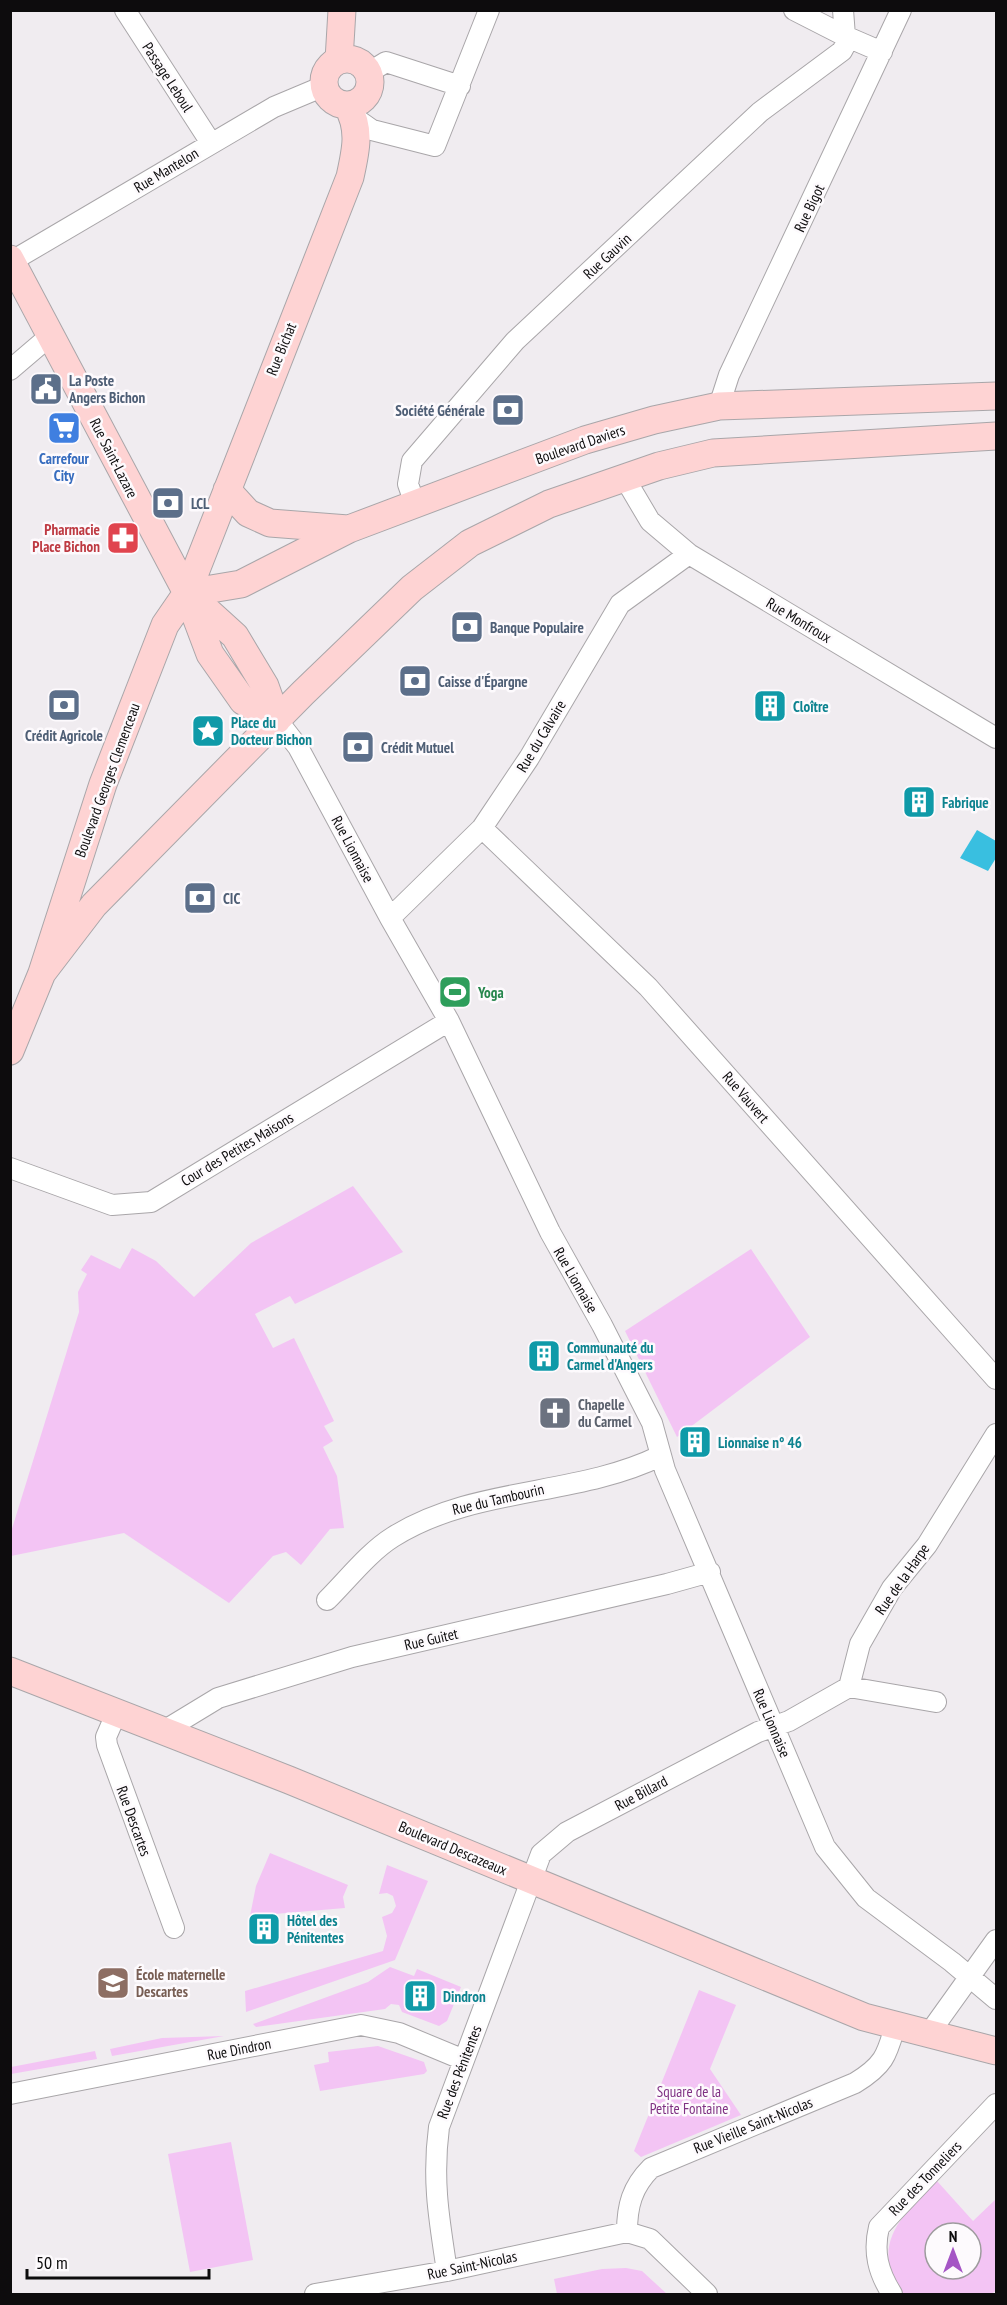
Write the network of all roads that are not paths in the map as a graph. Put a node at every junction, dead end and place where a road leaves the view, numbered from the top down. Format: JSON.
{"nodes":[{"id":1,"x":125,"y":10,"type":"edge"},
{"id":2,"x":342,"y":10,"type":"edge"},
{"id":3,"x":489,"y":10,"type":"edge"},
{"id":4,"x":794,"y":10,"type":"edge"},
{"id":5,"x":843,"y":10,"type":"edge"},
{"id":6,"x":901,"y":10,"type":"edge"},
{"id":7,"x":847,"y":37,"type":"junction"},
{"id":8,"x":882,"y":52,"type":"junction"},
{"id":9,"x":339,"y":60,"type":"junction"},
{"id":10,"x":368,"y":73,"type":"junction"},
{"id":11,"x":324,"y":86,"type":"junction"},
{"id":12,"x":460,"y":86,"type":"junction"},
{"id":13,"x":351,"y":111,"type":"junction"},
{"id":14,"x":211,"y":143,"type":"junction"},
{"id":15,"x":11,"y":260,"type":"edge"},
{"id":16,"x":51,"y":335,"type":"junction"},
{"id":17,"x":10,"y":370,"type":"edge"},
{"id":18,"x":996,"y":396,"type":"edge"},
{"id":19,"x":719,"y":405,"type":"junction"},
{"id":20,"x":996,"y":436,"type":"edge"},
{"id":21,"x":624,"y":477,"type":"junction"},
{"id":22,"x":227,"y":490,"type":"junction"},
{"id":23,"x":415,"y":504,"type":"junction"},
{"id":24,"x":349,"y":529,"type":"junction"},
{"id":25,"x":689,"y":554,"type":"junction"},
{"id":26,"x":187,"y":592,"type":"junction"},
{"id":27,"x":277,"y":720,"type":"junction"},
{"id":28,"x":996,"y":738,"type":"edge"},
{"id":29,"x":482,"y":828,"type":"junction"},
{"id":30,"x":390,"y":918,"type":"junction"},
{"id":31,"x":42,"y":973,"type":"junction"},
{"id":32,"x":449,"y":1021,"type":"junction"},
{"id":33,"x":10,"y":1051,"type":"edge"},
{"id":34,"x":10,"y":1168,"type":"edge"},
{"id":35,"x":996,"y":1379,"type":"edge"},
{"id":36,"x":996,"y":1434,"type":"edge"},
{"id":37,"x":660,"y":1456,"type":"junction"},
{"id":38,"x":710,"y":1572,"type":"junction"},
{"id":39,"x":327,"y":1600,"type":"dead end"},
{"id":40,"x":10,"y":1671,"type":"edge"},
{"id":41,"x":849,"y":1687,"type":"junction"},
{"id":42,"x":936,"y":1702,"type":"dead end"},
{"id":43,"x":116,"y":1714,"type":"junction"},
{"id":44,"x":772,"y":1727,"type":"junction"},
{"id":45,"x":162,"y":1732,"type":"junction"},
{"id":46,"x":532,"y":1881,"type":"junction"},
{"id":47,"x":174,"y":1928,"type":"dead end"},
{"id":48,"x":996,"y":1940,"type":"edge"},
{"id":49,"x":969,"y":1976,"type":"junction"},
{"id":50,"x":996,"y":1999,"type":"edge"},
{"id":51,"x":895,"y":2026,"type":"junction"},
{"id":52,"x":928,"y":2035,"type":"junction"},
{"id":53,"x":996,"y":2051,"type":"edge"},
{"id":54,"x":464,"y":2060,"type":"junction"},
{"id":55,"x":10,"y":2094,"type":"edge"},
{"id":56,"x":996,"y":2104,"type":"edge"},
{"id":57,"x":627,"y":2232,"type":"junction"},
{"id":58,"x":447,"y":2271,"type":"junction"},
{"id":59,"x":315,"y":2295,"type":"edge"},
{"id":60,"x":707,"y":2295,"type":"edge"},
{"id":61,"x":892,"y":2295,"type":"edge"}],
"edges":[{"from":1,"to":14,"type":"street","name":"Passage Leboul"},
{"from":2,"to":9,"type":"main road"},
{"from":3,"to":12,"type":"street"},
{"from":4,"to":7,"type":"street"},
{"from":5,"to":7,"type":"street"},
{"from":6,"to":8,"type":"street","name":"Rue Bigot"},
{"from":7,"to":8,"type":"street"},
{"from":7,"to":23,"type":"street","name":"Rue Gauvin"},
{"from":8,"to":19,"type":"street","name":"Rue Bigot"},
{"from":9,"to":10,"type":"main road"},
{"from":9,"to":11,"type":"main road"},
{"from":10,"to":12,"type":"street"},
{"from":10,"to":13,"type":"main road"},
{"from":11,"to":13,"type":"main road"},
{"from":11,"to":14,"type":"street","name":"Rue Mantelon"},
{"from":12,"to":13,"type":"street"},
{"from":13,"to":22,"type":"main road","name":"Rue Bichat"},
{"from":14,"to":15,"type":"street","name":"Rue Mantelon"},
{"from":15,"to":16,"type":"main road","name":"Rue Saint-Lazare"},
{"from":16,"to":17,"type":"street"},
{"from":16,"to":26,"type":"main road","name":"Rue Saint-Lazare"},
{"from":18,"to":19,"type":"main road","name":"Boulevard Daviers"},
{"from":19,"to":23,"type":"main road","name":"Boulevard Daviers"},
{"from":20,"to":21,"type":"main road"},
{"from":21,"to":25,"type":"street","name":"Rue Monfroux"},
{"from":21,"to":27,"type":"main road"},
{"from":22,"to":24,"type":"main road"},
{"from":22,"to":26,"type":"main road","name":"Rue Bichat"},
{"from":23,"to":24,"type":"main road","name":"Boulevard Daviers"},
{"from":24,"to":26,"type":"main road","name":"Boulevard Daviers"},
{"from":25,"to":28,"type":"street","name":"Rue Monfroux"},
{"from":25,"to":29,"type":"street","name":"Rue du Calvaire"},
{"from":26,"to":27,"type":"main road","name":"Rue Saint-Lazare"},
{"from":26,"to":31,"type":"main road","name":"Boulevard Georges Clemenceau"},
{"from":27,"to":30,"type":"street","name":"Rue Lionnaise"},
{"from":27,"to":31,"type":"main road","name":"Boulevard Georges Clemenceau"},
{"from":29,"to":30,"type":"street","name":"Rue du Calvaire"},
{"from":29,"to":35,"type":"street","name":"Rue Vauvert"},
{"from":30,"to":32,"type":"street","name":"Rue Lionnaise"},
{"from":31,"to":33,"type":"main road","name":"Boulevard Georges Clemenceau"},
{"from":32,"to":34,"type":"street","name":"Cour des Petites Maisons"},
{"from":32,"to":37,"type":"street","name":"Rue Lionnaise"},
{"from":36,"to":41,"type":"street","name":"Rue de la Harpe"},
{"from":37,"to":38,"type":"street","name":"Rue Lionnaise"},
{"from":37,"to":39,"type":"street","name":"Rue du Tambourin"},
{"from":38,"to":44,"type":"street","name":"Rue Lionnaise"},
{"from":38,"to":45,"type":"street","name":"Rue Guitet"},
{"from":40,"to":43,"type":"main road","name":"Boulevard Descazeaux"},
{"from":41,"to":42,"type":"street"},
{"from":41,"to":44,"type":"street"},
{"from":43,"to":45,"type":"main road","name":"Boulevard Descazeaux"},
{"from":43,"to":47,"type":"street","name":"Rue Descartes"},
{"from":44,"to":46,"type":"street","name":"Rue Billard"},
{"from":44,"to":49,"type":"street","name":"Rue Lionnaise"},
{"from":45,"to":46,"type":"main road","name":"Boulevard Descazeaux"},
{"from":46,"to":51,"type":"main road","name":"Boulevard Descazeaux"},
{"from":46,"to":54,"type":"street","name":"Rue des Pénitentes"},
{"from":48,"to":49,"type":"street"},
{"from":49,"to":50,"type":"street","name":"Rue Lionnaise"},
{"from":49,"to":52,"type":"street"},
{"from":51,"to":52,"type":"main road","name":"Boulevard Descazeaux"},
{"from":51,"to":57,"type":"street","name":"Rue Vieille Saint-Nicolas"},
{"from":52,"to":53,"type":"main road","name":"Boulevard Descazeaux"},
{"from":54,"to":55,"type":"street","name":"Rue Dindron"},
{"from":54,"to":58,"type":"street","name":"Rue des Pénitentes"},
{"from":56,"to":61,"type":"street","name":"Rue des Tonneliers"},
{"from":57,"to":58,"type":"street","name":"Rue Saint-Nicolas"},
{"from":57,"to":60,"type":"street"},
{"from":58,"to":59,"type":"street","name":"Rue Saint-Nicolas"}]}
